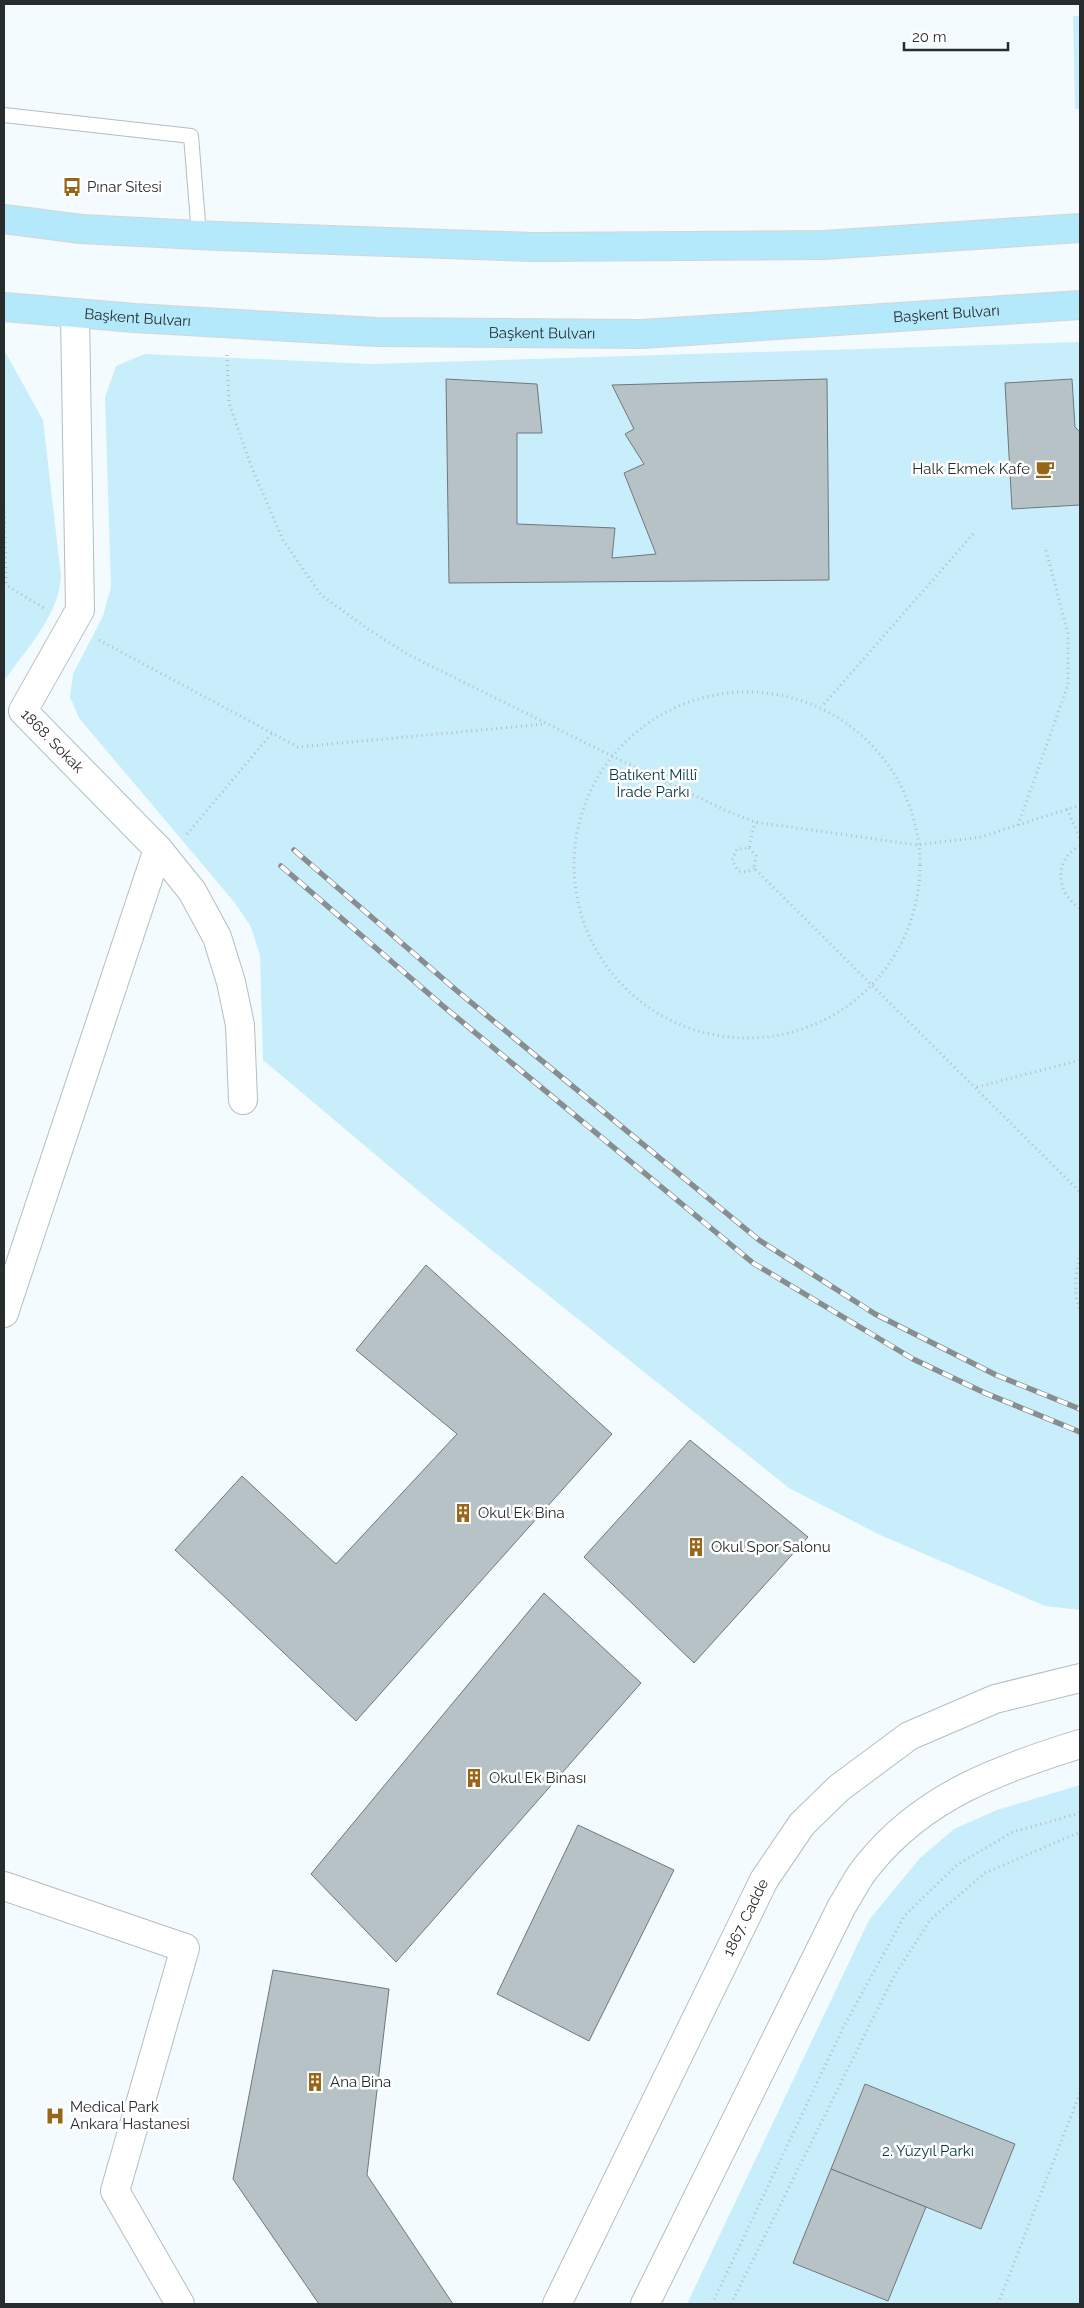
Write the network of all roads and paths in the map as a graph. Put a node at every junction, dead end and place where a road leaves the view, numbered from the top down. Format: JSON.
{"nodes":[{"id":1,"x":4,"y":115,"type":"edge"},
{"id":2,"x":4,"y":219,"type":"edge"},
{"id":3,"x":1080,"y":228,"type":"edge"},
{"id":4,"x":199,"y":235,"type":"junction"},
{"id":5,"x":1080,"y":305,"type":"edge"},
{"id":6,"x":4,"y":306,"type":"edge"},
{"id":7,"x":75,"y":314,"type":"junction"},
{"id":8,"x":226,"y":324,"type":"junction"},
{"id":9,"x":4,"y":507,"type":"edge"},
{"id":10,"x":974,"y":533,"type":"dead end"},
{"id":11,"x":1046,"y":550,"type":"dead end"},
{"id":12,"x":5,"y":585,"type":"edge"},
{"id":13,"x":72,"y":625,"type":"junction"},
{"id":14,"x":13,"y":703,"type":"edge"},
{"id":15,"x":824,"y":704,"type":"junction"},
{"id":16,"x":547,"y":724,"type":"junction"},
{"id":17,"x":272,"y":733,"type":"junction"},
{"id":18,"x":614,"y":757,"type":"junction"},
{"id":19,"x":1080,"y":805,"type":"edge"},
{"id":20,"x":1067,"y":809,"type":"junction"},
{"id":21,"x":755,"y":822,"type":"junction"},
{"id":22,"x":1018,"y":825,"type":"junction"},
{"id":23,"x":1080,"y":838,"type":"edge"},
{"id":24,"x":918,"y":845,"type":"junction"},
{"id":25,"x":1080,"y":846,"type":"edge"},
{"id":26,"x":748,"y":848,"type":"junction"},
{"id":27,"x":162,"y":854,"type":"junction"},
{"id":28,"x":754,"y":868,"type":"junction"},
{"id":29,"x":1080,"y":908,"type":"edge"},
{"id":30,"x":873,"y":984,"type":"junction"},
{"id":31,"x":1080,"y":1060,"type":"edge"},
{"id":32,"x":977,"y":1088,"type":"junction"},
{"id":33,"x":243,"y":1100,"type":"dead end"},
{"id":34,"x":1080,"y":1192,"type":"edge"},
{"id":35,"x":1080,"y":1253,"type":"edge"},
{"id":36,"x":1080,"y":1310,"type":"edge"},
{"id":37,"x":4,"y":1313,"type":"edge"},
{"id":38,"x":1080,"y":1678,"type":"edge"},
{"id":39,"x":1080,"y":1744,"type":"edge"},
{"id":40,"x":1080,"y":1813,"type":"edge"},
{"id":41,"x":1080,"y":1832,"type":"edge"},
{"id":42,"x":4,"y":1886,"type":"edge"},
{"id":43,"x":1080,"y":2093,"type":"edge"},
{"id":44,"x":180,"y":2304,"type":"edge"},
{"id":45,"x":557,"y":2304,"type":"edge"},
{"id":46,"x":645,"y":2304,"type":"edge"},
{"id":47,"x":712,"y":2304,"type":"edge"},
{"id":48,"x":731,"y":2304,"type":"edge"},
{"id":49,"x":998,"y":2304,"type":"edge"}],
"edges":[{"from":1,"to":4,"type":"lane"},
{"from":2,"to":4,"type":"main road"},
{"from":3,"to":4,"type":"main road"},
{"from":5,"to":8,"type":"main road","name":"Başkent Bulvarı"},
{"from":6,"to":7,"type":"main road","name":"Başkent Bulvarı"},
{"from":7,"to":8,"type":"main road","name":"Başkent Bulvarı"},
{"from":7,"to":13,"type":"street","name":"1868. Sokak"},
{"from":8,"to":16,"type":"path"},
{"from":9,"to":12,"type":"path"},
{"from":10,"to":15,"type":"path"},
{"from":11,"to":22,"type":"path"},
{"from":12,"to":13,"type":"path"},
{"from":13,"to":14,"type":"street","name":"1868. Sokak"},
{"from":13,"to":17,"type":"path"},
{"from":14,"to":27,"type":"street","name":"1868. Sokak"},
{"from":15,"to":18,"type":"path"},
{"from":15,"to":24,"type":"path"},
{"from":16,"to":17,"type":"path"},
{"from":16,"to":18,"type":"path"},
{"from":17,"to":27,"type":"path"},
{"from":18,"to":21,"type":"path"},
{"from":18,"to":30,"type":"path"},
{"from":19,"to":20,"type":"path"},
{"from":20,"to":22,"type":"path"},
{"from":20,"to":23,"type":"path"},
{"from":21,"to":24,"type":"path"},
{"from":21,"to":26,"type":"path"},
{"from":22,"to":24,"type":"path"},
{"from":24,"to":30,"type":"path"},
{"from":25,"to":29,"type":"path"},
{"from":26,"to":28,"type":"path"},
{"from":26,"to":28,"type":"path"},
{"from":27,"to":33,"type":"street","name":"1868. Sokak"},
{"from":27,"to":37,"type":"street"},
{"from":28,"to":30,"type":"path"},
{"from":30,"to":32,"type":"path"},
{"from":31,"to":32,"type":"path"},
{"from":32,"to":34,"type":"path"},
{"from":35,"to":36,"type":"path"},
{"from":38,"to":45,"type":"street","name":"1867. Cadde"},
{"from":39,"to":46,"type":"street"},
{"from":40,"to":47,"type":"path"},
{"from":41,"to":48,"type":"path"},
{"from":42,"to":44,"type":"street"},
{"from":43,"to":49,"type":"path"}]}
